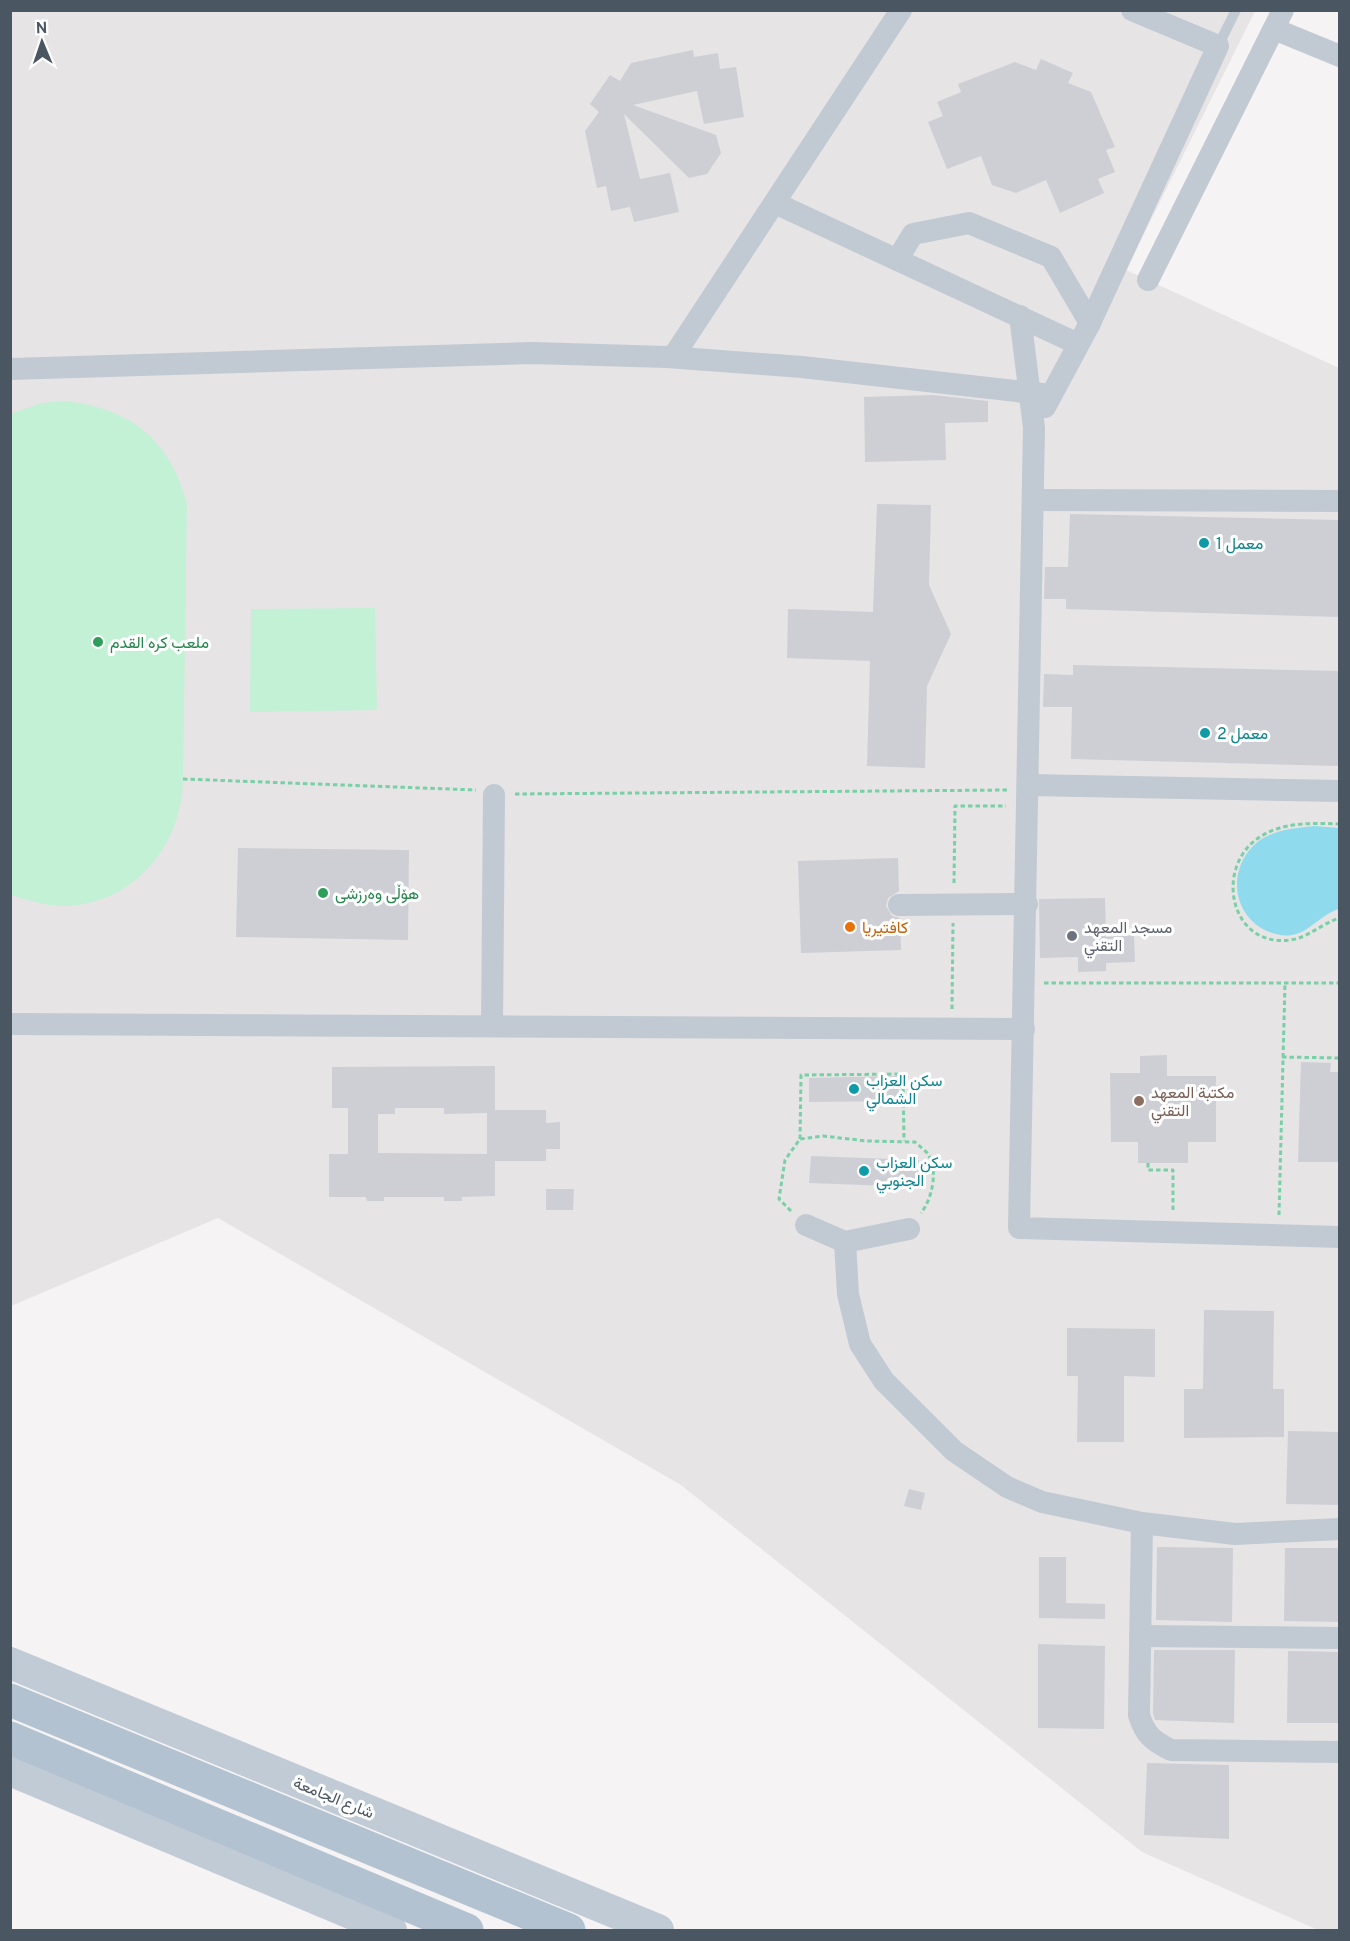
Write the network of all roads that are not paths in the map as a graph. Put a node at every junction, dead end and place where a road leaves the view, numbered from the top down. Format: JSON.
{"nodes":[{"id":1,"x":901,"y":10,"type":"edge"},
{"id":2,"x":1132,"y":10,"type":"edge"},
{"id":3,"x":1236,"y":10,"type":"edge"},
{"id":4,"x":1279,"y":20,"type":"edge"},
{"id":5,"x":1218,"y":46,"type":"junction"},
{"id":6,"x":1340,"y":56,"type":"edge"},
{"id":7,"x":775,"y":203,"type":"junction"},
{"id":8,"x":897,"y":260,"type":"junction"},
{"id":9,"x":1148,"y":280,"type":"dead end"},
{"id":10,"x":1020,"y":316,"type":"junction"},
{"id":11,"x":1090,"y":323,"type":"junction"},
{"id":12,"x":1078,"y":344,"type":"junction"},
{"id":13,"x":673,"y":357,"type":"junction"},
{"id":14,"x":10,"y":369,"type":"edge"},
{"id":15,"x":1040,"y":394,"type":"junction"},
{"id":16,"x":1033,"y":500,"type":"junction"},
{"id":17,"x":1340,"y":501,"type":"edge"},
{"id":18,"x":1340,"y":790,"type":"edge"},
{"id":19,"x":1029,"y":794,"type":"junction"},
{"id":20,"x":494,"y":795,"type":"road end"},
{"id":21,"x":899,"y":904,"type":"dead end"},
{"id":22,"x":1027,"y":904,"type":"junction"},
{"id":23,"x":10,"y":1024,"type":"edge"},
{"id":24,"x":492,"y":1026,"type":"junction"},
{"id":25,"x":1024,"y":1029,"type":"junction"},
{"id":26,"x":806,"y":1225,"type":"road end"},
{"id":27,"x":909,"y":1229,"type":"road end"},
{"id":28,"x":1340,"y":1237,"type":"edge"},
{"id":29,"x":845,"y":1242,"type":"junction"},
{"id":30,"x":1142,"y":1523,"type":"junction"},
{"id":31,"x":1340,"y":1529,"type":"edge"},
{"id":32,"x":1140,"y":1636,"type":"junction"},
{"id":33,"x":1340,"y":1638,"type":"edge"},
{"id":34,"x":10,"y":1664,"type":"edge"},
{"id":35,"x":10,"y":1700,"type":"edge"},
{"id":36,"x":10,"y":1738,"type":"edge"},
{"id":37,"x":1340,"y":1752,"type":"edge"},
{"id":38,"x":10,"y":1770,"type":"edge"},
{"id":39,"x":392,"y":1930,"type":"edge"},
{"id":40,"x":467,"y":1930,"type":"edge"},
{"id":41,"x":569,"y":1930,"type":"edge"},
{"id":42,"x":658,"y":1930,"type":"edge"}],
"edges":[{"from":1,"to":7,"type":"street"},
{"from":2,"to":5,"type":"street"},
{"from":3,"to":5,"type":"lane"},
{"from":4,"to":6,"type":"street"},
{"from":4,"to":9,"type":"street"},
{"from":5,"to":11,"type":"street"},
{"from":7,"to":8,"type":"street"},
{"from":7,"to":13,"type":"street"},
{"from":8,"to":10,"type":"street"},
{"from":8,"to":11,"type":"street"},
{"from":10,"to":12,"type":"street"},
{"from":10,"to":15,"type":"street"},
{"from":11,"to":12,"type":"street"},
{"from":12,"to":15,"type":"street"},
{"from":13,"to":14,"type":"street"},
{"from":13,"to":15,"type":"street"},
{"from":15,"to":16,"type":"street"},
{"from":16,"to":17,"type":"street"},
{"from":16,"to":19,"type":"street"},
{"from":18,"to":19,"type":"street"},
{"from":19,"to":22,"type":"street"},
{"from":20,"to":24,"type":"street"},
{"from":21,"to":22,"type":"street"},
{"from":22,"to":25,"type":"street"},
{"from":23,"to":24,"type":"street"},
{"from":24,"to":25,"type":"street"},
{"from":25,"to":28,"type":"street"},
{"from":26,"to":29,"type":"street"},
{"from":27,"to":29,"type":"street"},
{"from":29,"to":30,"type":"street"},
{"from":30,"to":31,"type":"street"},
{"from":30,"to":32,"type":"street"},
{"from":32,"to":33,"type":"street"},
{"from":32,"to":37,"type":"street"},
{"from":34,"to":42,"type":"street","name":"شارع الجامعة"},
{"from":35,"to":41,"type":"main road"},
{"from":36,"to":40,"type":"main road"},
{"from":38,"to":39,"type":"street"}]}
